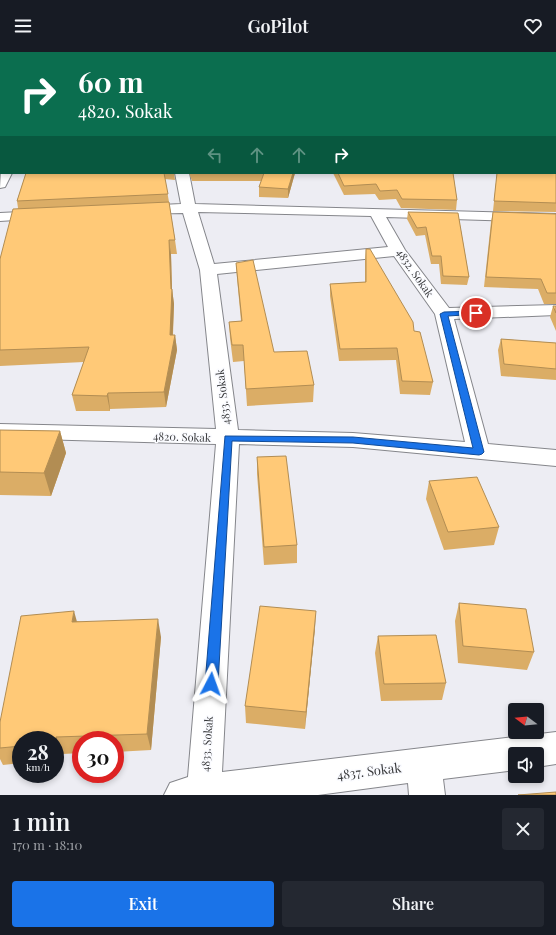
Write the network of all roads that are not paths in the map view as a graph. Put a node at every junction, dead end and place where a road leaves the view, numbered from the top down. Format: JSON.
{"nodes":[{"id":1,"x":182,"y":174,"type":"edge"},
{"id":2,"x":189,"y":208,"type":"junction"},
{"id":3,"x":126,"y":211,"type":"edge"},
{"id":4,"x":376,"y":212,"type":"junction"},
{"id":5,"x":55,"y":214,"type":"edge"},
{"id":6,"x":0,"y":217,"type":"edge"},
{"id":7,"x":556,"y":218,"type":"edge"},
{"id":8,"x":398,"y":251,"type":"junction"},
{"id":9,"x":208,"y":270,"type":"junction"},
{"id":10,"x":556,"y":310,"type":"edge"},
{"id":11,"x":444,"y":314,"type":"junction"},
{"id":12,"x":0,"y":431,"type":"edge"},
{"id":13,"x":228,"y":438,"type":"junction"},
{"id":14,"x":479,"y":452,"type":"junction"},
{"id":15,"x":556,"y":458,"type":"edge"},
{"id":16,"x":556,"y":748,"type":"edge"},
{"id":17,"x":426,"y":780,"type":"edge"},
{"id":18,"x":193,"y":794,"type":"edge"}],
"edges":[{"from":1,"to":2,"type":"street","name":"4833. Sokak"},
{"from":2,"to":3,"type":"street"},
{"from":2,"to":4,"type":"street"},
{"from":2,"to":9,"type":"street","name":"4833. Sokak"},
{"from":4,"to":7,"type":"street"},
{"from":4,"to":8,"type":"street","name":"4832. Sokak"},
{"from":5,"to":6,"type":"street"},
{"from":8,"to":9,"type":"street"},
{"from":8,"to":11,"type":"street","name":"4832. Sokak"},
{"from":9,"to":13,"type":"street","name":"4833. Sokak"},
{"from":10,"to":11,"type":"street"},
{"from":11,"to":14,"type":"street","name":"4832. Sokak"},
{"from":12,"to":13,"type":"street","name":"4820. Sokak"},
{"from":13,"to":14,"type":"street","name":"4820. Sokak"},
{"from":13,"to":18,"type":"street","name":"4833. Sokak"},
{"from":14,"to":15,"type":"street","name":"4820. Sokak"},
{"from":16,"to":17,"type":"street","name":"4837. Sokak"},
{"from":17,"to":18,"type":"street","name":"4837. Sokak"}]}
